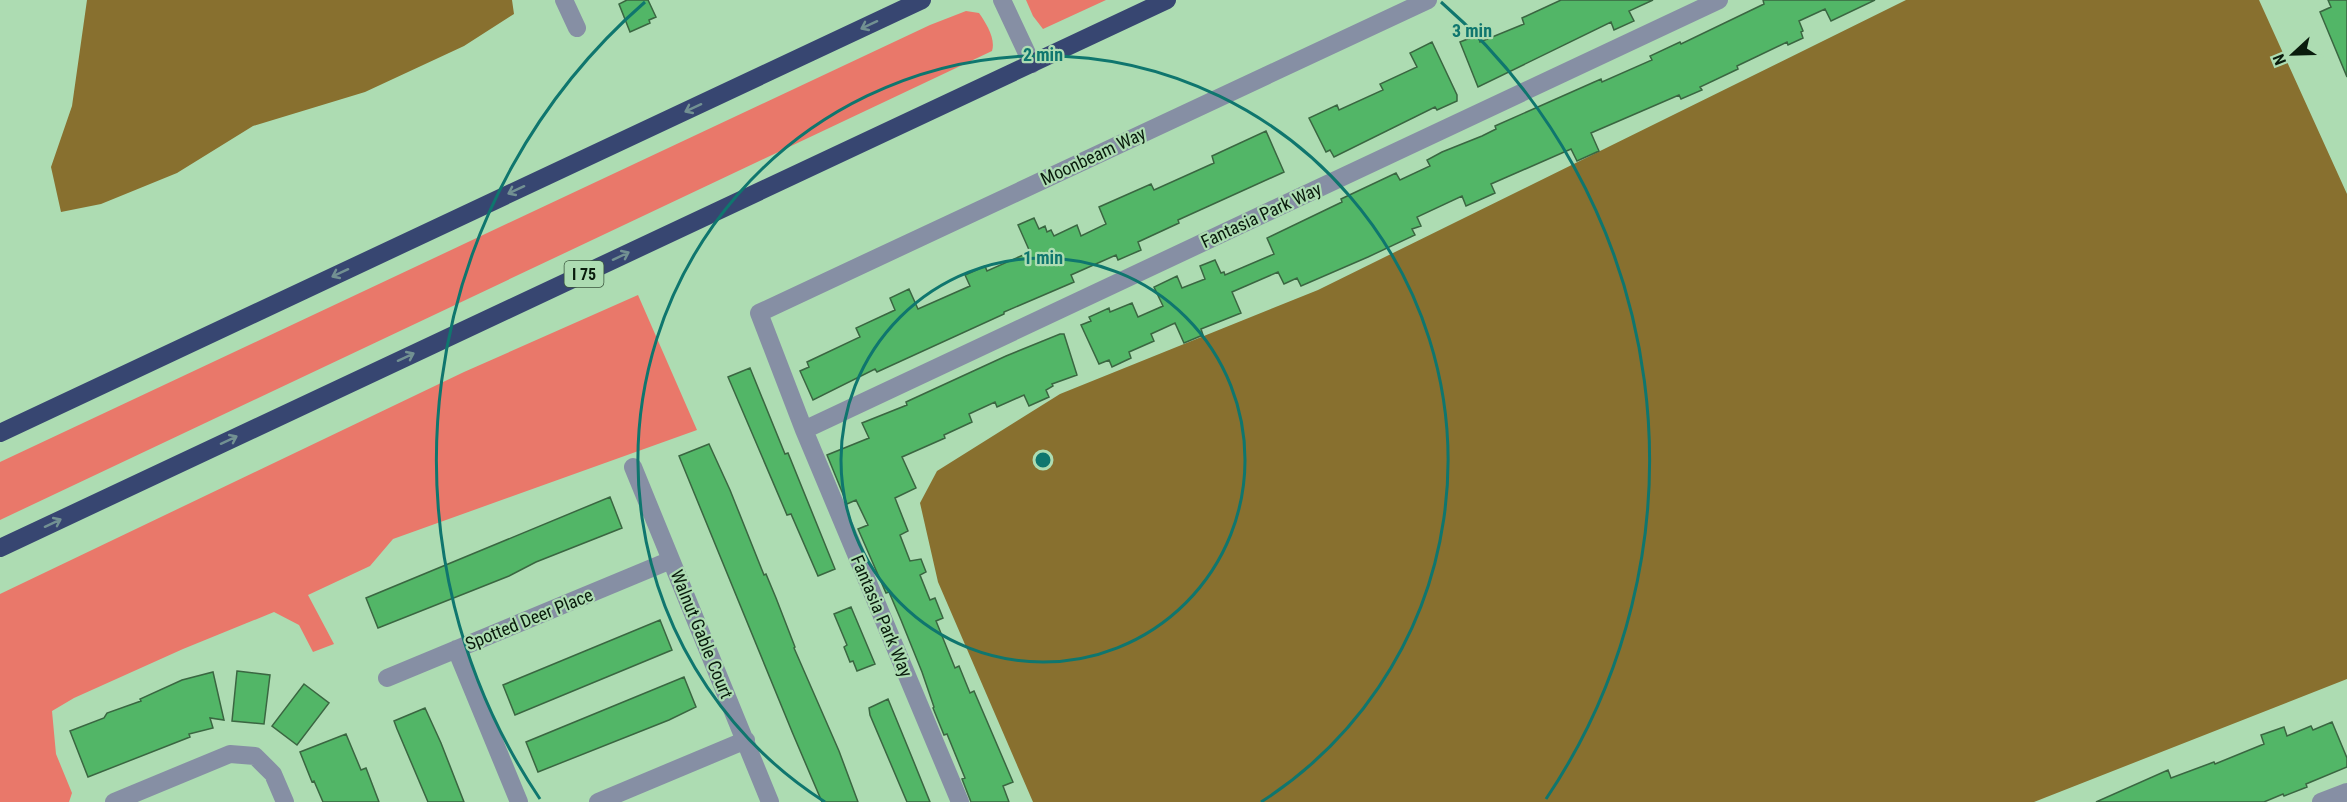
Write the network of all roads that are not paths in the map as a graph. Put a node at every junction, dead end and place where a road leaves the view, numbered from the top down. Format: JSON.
{"nodes":[{"id":1,"x":564,"y":0,"type":"edge"},
{"id":2,"x":922,"y":0,"type":"edge"},
{"id":3,"x":1002,"y":0,"type":"edge"},
{"id":4,"x":1167,"y":0,"type":"edge"},
{"id":5,"x":1428,"y":0,"type":"edge"},
{"id":6,"x":1719,"y":0,"type":"edge"},
{"id":7,"x":577,"y":28,"type":"dead end"},
{"id":8,"x":1032,"y":64,"type":"junction"},
{"id":9,"x":759,"y":313,"type":"joint"},
{"id":10,"x":804,"y":430,"type":"junction"},
{"id":11,"x":0,"y":433,"type":"edge"},
{"id":12,"x":633,"y":467,"type":"dead end"},
{"id":13,"x":0,"y":548,"type":"edge"},
{"id":14,"x":671,"y":560,"type":"junction"},
{"id":15,"x":456,"y":649,"type":"junction"},
{"id":16,"x":387,"y":678,"type":"dead end"},
{"id":17,"x":746,"y":740,"type":"junction"},
{"id":18,"x":2347,"y":792,"type":"edge"},
{"id":19,"x":114,"y":802,"type":"edge"},
{"id":20,"x":285,"y":802,"type":"edge"},
{"id":21,"x":519,"y":802,"type":"edge"},
{"id":22,"x":597,"y":802,"type":"edge"},
{"id":23,"x":770,"y":802,"type":"edge"},
{"id":24,"x":960,"y":802,"type":"edge"},
{"id":25,"x":2321,"y":802,"type":"edge"}],
"edges":[{"from":1,"to":7,"type":"street"},
{"from":2,"to":11,"type":"highway","one_way":true},
{"from":3,"to":8,"type":"street"},
{"from":4,"to":8,"type":"highway","number":"I 75"},
{"from":5,"to":9,"type":"street","name":"Moonbeam Way"},
{"from":6,"to":10,"type":"street","name":"Fantasia Park Way"},
{"from":13,"to":8,"type":"highway","number":"I 75","one_way":true},
{"from":9,"to":10,"type":"street","name":"Fantasia Park Way"},
{"from":10,"to":24,"type":"street","name":"Fantasia Park Way"},
{"from":12,"to":14,"type":"street","name":"Walnut Gable Court"},
{"from":14,"to":15,"type":"street","name":"Spotted Deer Place"},
{"from":14,"to":17,"type":"street","name":"Walnut Gable Court"},
{"from":15,"to":16,"type":"street","name":"Spotted Deer Place"},
{"from":15,"to":21,"type":"street"},
{"from":17,"to":22,"type":"street"},
{"from":17,"to":23,"type":"street","name":"Walnut Gable Court"},
{"from":18,"to":25,"type":"street"},
{"from":19,"to":20,"type":"street"}]}
